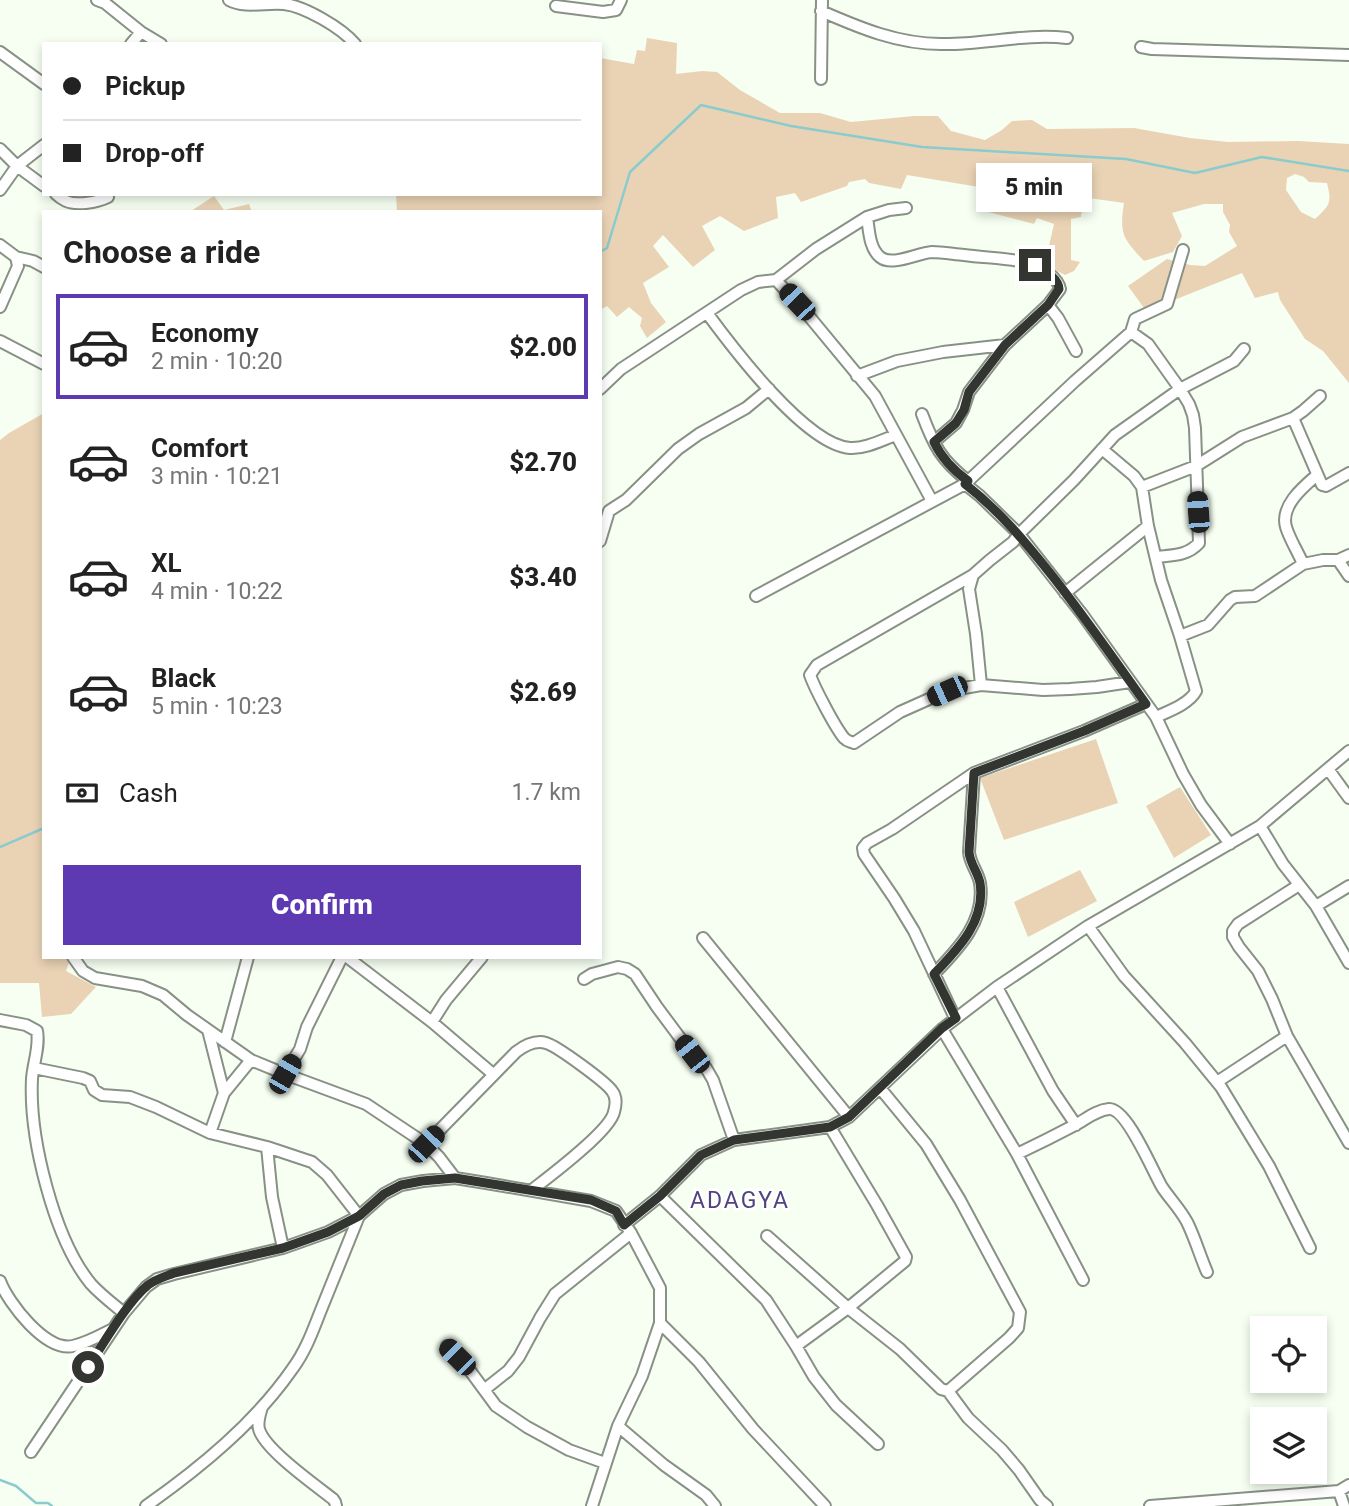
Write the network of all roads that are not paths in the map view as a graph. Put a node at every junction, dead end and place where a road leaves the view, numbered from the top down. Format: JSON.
{"nodes":[{"id":1,"x":229,"y":0,"type":"edge"},
{"id":2,"x":621,"y":0,"type":"edge"},
{"id":3,"x":104,"y":1,"type":"edge"},
{"id":4,"x":821,"y":5,"type":"edge"},
{"id":5,"x":556,"y":6,"type":"dead end"},
{"id":6,"x":141,"y":32,"type":"junction"},
{"id":7,"x":1067,"y":38,"type":"dead end"},
{"id":8,"x":133,"y":42,"type":"edge"},
{"id":9,"x":158,"y":42,"type":"edge"},
{"id":10,"x":353,"y":42,"type":"edge"},
{"id":11,"x":1141,"y":47,"type":"dead end"},
{"id":12,"x":0,"y":52,"type":"edge"},
{"id":13,"x":1349,"y":55,"type":"edge"},
{"id":14,"x":821,"y":79,"type":"dead end"},
{"id":15,"x":42,"y":83,"type":"edge"},
{"id":16,"x":42,"y":147,"type":"edge"},
{"id":17,"x":0,"y":149,"type":"edge"},
{"id":18,"x":17,"y":166,"type":"junction"},
{"id":19,"x":42,"y":185,"type":"edge"},
{"id":20,"x":0,"y":190,"type":"edge"},
{"id":21,"x":59,"y":196,"type":"edge"},
{"id":22,"x":108,"y":197,"type":"dead end"},
{"id":23,"x":906,"y":208,"type":"dead end"},
{"id":24,"x":867,"y":216,"type":"junction"},
{"id":25,"x":0,"y":245,"type":"edge"},
{"id":26,"x":1183,"y":250,"type":"dead end"},
{"id":27,"x":16,"y":257,"type":"junction"},
{"id":28,"x":42,"y":266,"type":"edge"},
{"id":29,"x":776,"y":280,"type":"junction"},
{"id":30,"x":1048,"y":305,"type":"junction"},
{"id":31,"x":0,"y":307,"type":"edge"},
{"id":32,"x":707,"y":313,"type":"junction"},
{"id":33,"x":1131,"y":332,"type":"junction"},
{"id":34,"x":0,"y":341,"type":"edge"},
{"id":35,"x":1005,"y":345,"type":"junction"},
{"id":36,"x":1244,"y":349,"type":"dead end"},
{"id":37,"x":1076,"y":351,"type":"dead end"},
{"id":38,"x":42,"y":363,"type":"edge"},
{"id":39,"x":857,"y":376,"type":"junction"},
{"id":40,"x":602,"y":387,"type":"edge"},
{"id":41,"x":769,"y":389,"type":"junction"},
{"id":42,"x":1180,"y":389,"type":"junction"},
{"id":43,"x":1320,"y":396,"type":"dead end"},
{"id":44,"x":922,"y":414,"type":"dead end"},
{"id":45,"x":1293,"y":418,"type":"junction"},
{"id":46,"x":896,"y":435,"type":"junction"},
{"id":47,"x":934,"y":442,"type":"junction"},
{"id":48,"x":1102,"y":449,"type":"junction"},
{"id":49,"x":1195,"y":466,"type":"junction"},
{"id":50,"x":1349,"y":473,"type":"edge"},
{"id":51,"x":1317,"y":475,"type":"junction"},
{"id":52,"x":967,"y":483,"type":"junction"},
{"id":53,"x":1142,"y":487,"type":"junction"},
{"id":54,"x":932,"y":501,"type":"junction"},
{"id":55,"x":602,"y":504,"type":"edge"},
{"id":56,"x":609,"y":511,"type":"junction"},
{"id":57,"x":1147,"y":526,"type":"junction"},
{"id":58,"x":602,"y":534,"type":"edge"},
{"id":59,"x":1019,"y":534,"type":"junction"},
{"id":60,"x":1349,"y":555,"type":"edge"},
{"id":61,"x":1157,"y":557,"type":"junction"},
{"id":62,"x":1338,"y":559,"type":"junction"},
{"id":63,"x":1303,"y":565,"type":"junction"},
{"id":64,"x":973,"y":575,"type":"junction"},
{"id":65,"x":1349,"y":576,"type":"edge"},
{"id":66,"x":1065,"y":593,"type":"junction"},
{"id":67,"x":756,"y":596,"type":"dead end"},
{"id":68,"x":1180,"y":636,"type":"junction"},
{"id":69,"x":1130,"y":682,"type":"junction"},
{"id":70,"x":981,"y":685,"type":"junction"},
{"id":71,"x":1146,"y":704,"type":"junction"},
{"id":72,"x":1156,"y":718,"type":"junction"},
{"id":73,"x":1349,"y":751,"type":"edge"},
{"id":74,"x":1328,"y":769,"type":"junction"},
{"id":75,"x":974,"y":773,"type":"junction"},
{"id":76,"x":1349,"y":798,"type":"edge"},
{"id":77,"x":1260,"y":826,"type":"junction"},
{"id":78,"x":1230,"y":844,"type":"junction"},
{"id":79,"x":1299,"y":886,"type":"junction"},
{"id":80,"x":1349,"y":886,"type":"edge"},
{"id":81,"x":1316,"y":906,"type":"junction"},
{"id":82,"x":1088,"y":926,"type":"junction"},
{"id":83,"x":703,"y":938,"type":"dead end"},
{"id":84,"x":74,"y":959,"type":"edge"},
{"id":85,"x":247,"y":959,"type":"edge"},
{"id":86,"x":344,"y":959,"type":"edge"},
{"id":87,"x":348,"y":959,"type":"edge"},
{"id":88,"x":480,"y":959,"type":"edge"},
{"id":89,"x":1349,"y":962,"type":"edge"},
{"id":90,"x":934,"y":974,"type":"junction"},
{"id":91,"x":584,"y":979,"type":"dead end"},
{"id":92,"x":997,"y":987,"type":"junction"},
{"id":93,"x":956,"y":1018,"type":"junction"},
{"id":94,"x":0,"y":1020,"type":"edge"},
{"id":95,"x":432,"y":1022,"type":"junction"},
{"id":96,"x":942,"y":1028,"type":"junction"},
{"id":97,"x":208,"y":1030,"type":"junction"},
{"id":98,"x":1287,"y":1036,"type":"junction"},
{"id":99,"x":225,"y":1042,"type":"junction"},
{"id":100,"x":251,"y":1060,"type":"junction"},
{"id":101,"x":34,"y":1068,"type":"junction"},
{"id":102,"x":285,"y":1074,"type":"junction"},
{"id":103,"x":493,"y":1074,"type":"junction"},
{"id":104,"x":1217,"y":1082,"type":"junction"},
{"id":105,"x":880,"y":1088,"type":"junction"},
{"id":106,"x":224,"y":1093,"type":"junction"},
{"id":107,"x":849,"y":1117,"type":"junction"},
{"id":108,"x":1076,"y":1125,"type":"junction"},
{"id":109,"x":830,"y":1127,"type":"junction"},
{"id":110,"x":210,"y":1133,"type":"junction"},
{"id":111,"x":734,"y":1140,"type":"junction"},
{"id":112,"x":1349,"y":1143,"type":"edge"},
{"id":113,"x":426,"y":1144,"type":"junction"},
{"id":114,"x":267,"y":1147,"type":"junction"},
{"id":115,"x":1017,"y":1154,"type":"junction"},
{"id":116,"x":455,"y":1178,"type":"junction"},
{"id":117,"x":532,"y":1190,"type":"junction"},
{"id":118,"x":660,"y":1196,"type":"junction"},
{"id":119,"x":359,"y":1216,"type":"junction"},
{"id":120,"x":628,"y":1229,"type":"junction"},
{"id":121,"x":767,"y":1236,"type":"dead end"},
{"id":122,"x":283,"y":1248,"type":"junction"},
{"id":123,"x":1310,"y":1248,"type":"dead end"},
{"id":124,"x":1207,"y":1272,"type":"dead end"},
{"id":125,"x":1083,"y":1280,"type":"dead end"},
{"id":126,"x":0,"y":1281,"type":"edge"},
{"id":127,"x":848,"y":1308,"type":"junction"},
{"id":128,"x":124,"y":1313,"type":"junction"},
{"id":129,"x":660,"y":1323,"type":"junction"},
{"id":130,"x":113,"y":1329,"type":"junction"},
{"id":131,"x":447,"y":1346,"type":"dead end"},
{"id":132,"x":796,"y":1346,"type":"junction"},
{"id":133,"x":484,"y":1390,"type":"junction"},
{"id":134,"x":948,"y":1391,"type":"junction"},
{"id":135,"x":262,"y":1407,"type":"junction"},
{"id":136,"x":618,"y":1426,"type":"junction"},
{"id":137,"x":878,"y":1444,"type":"dead end"},
{"id":138,"x":31,"y":1452,"type":"dead end"},
{"id":139,"x":605,"y":1462,"type":"junction"},
{"id":140,"x":1344,"y":1488,"type":"edge"},
{"id":141,"x":1041,"y":1504,"type":"edge"},
{"id":142,"x":146,"y":1506,"type":"edge"},
{"id":143,"x":336,"y":1506,"type":"edge"},
{"id":144,"x":592,"y":1506,"type":"edge"},
{"id":145,"x":715,"y":1506,"type":"edge"},
{"id":146,"x":825,"y":1506,"type":"edge"},
{"id":147,"x":1150,"y":1506,"type":"edge"},
{"id":148,"x":1162,"y":1506,"type":"edge"},
{"id":149,"x":1344,"y":1506,"type":"edge"}],
"edges":[{"from":1,"to":10,"type":"street"},
{"from":2,"to":5,"type":"street"},
{"from":3,"to":6,"type":"street"},
{"from":4,"to":7,"type":"street"},
{"from":4,"to":14,"type":"street"},
{"from":6,"to":8,"type":"street"},
{"from":6,"to":9,"type":"street"},
{"from":11,"to":13,"type":"street"},
{"from":12,"to":15,"type":"street"},
{"from":16,"to":18,"type":"street"},
{"from":17,"to":18,"type":"street"},
{"from":18,"to":19,"type":"street"},
{"from":18,"to":20,"type":"street"},
{"from":21,"to":22,"type":"street"},
{"from":23,"to":24,"type":"street"},
{"from":24,"to":29,"type":"street"},
{"from":24,"to":30,"type":"street"},
{"from":25,"to":27,"type":"street"},
{"from":26,"to":33,"type":"street"},
{"from":27,"to":28,"type":"street"},
{"from":27,"to":31,"type":"street"},
{"from":29,"to":32,"type":"street"},
{"from":29,"to":39,"type":"street"},
{"from":30,"to":35,"type":"street"},
{"from":30,"to":37,"type":"street"},
{"from":32,"to":40,"type":"street"},
{"from":32,"to":41,"type":"street"},
{"from":33,"to":42,"type":"street"},
{"from":33,"to":52,"type":"street"},
{"from":34,"to":38,"type":"street"},
{"from":35,"to":39,"type":"street"},
{"from":35,"to":47,"type":"street"},
{"from":36,"to":42,"type":"street"},
{"from":39,"to":46,"type":"street"},
{"from":41,"to":46,"type":"street"},
{"from":41,"to":56,"type":"street"},
{"from":42,"to":48,"type":"street"},
{"from":42,"to":49,"type":"street"},
{"from":43,"to":45,"type":"street"},
{"from":44,"to":47,"type":"street"},
{"from":45,"to":49,"type":"street"},
{"from":45,"to":51,"type":"street"},
{"from":46,"to":54,"type":"street"},
{"from":47,"to":52,"type":"street"},
{"from":48,"to":53,"type":"street"},
{"from":48,"to":59,"type":"street"},
{"from":49,"to":53,"type":"street"},
{"from":49,"to":61,"type":"street"},
{"from":50,"to":51,"type":"street"},
{"from":51,"to":63,"type":"street"},
{"from":52,"to":54,"type":"street"},
{"from":52,"to":59,"type":"street"},
{"from":53,"to":57,"type":"street"},
{"from":54,"to":67,"type":"street"},
{"from":55,"to":56,"type":"street"},
{"from":56,"to":58,"type":"street"},
{"from":57,"to":61,"type":"street"},
{"from":57,"to":66,"type":"street"},
{"from":59,"to":64,"type":"street"},
{"from":59,"to":66,"type":"street"},
{"from":60,"to":62,"type":"street"},
{"from":61,"to":68,"type":"street"},
{"from":62,"to":63,"type":"street"},
{"from":62,"to":65,"type":"street"},
{"from":63,"to":68,"type":"street"},
{"from":64,"to":70,"type":"street"},
{"from":64,"to":70,"type":"street"},
{"from":66,"to":69,"type":"street"},
{"from":68,"to":72,"type":"street"},
{"from":69,"to":70,"type":"street"},
{"from":69,"to":71,"type":"street"},
{"from":71,"to":72,"type":"street"},
{"from":71,"to":75,"type":"street"},
{"from":72,"to":78,"type":"street"},
{"from":73,"to":74,"type":"street"},
{"from":74,"to":76,"type":"street"},
{"from":74,"to":77,"type":"street"},
{"from":75,"to":90,"type":"street"},
{"from":75,"to":90,"type":"street"},
{"from":77,"to":78,"type":"street"},
{"from":77,"to":79,"type":"street"},
{"from":78,"to":82,"type":"street"},
{"from":79,"to":81,"type":"street"},
{"from":79,"to":98,"type":"street"},
{"from":80,"to":81,"type":"street"},
{"from":81,"to":89,"type":"street"},
{"from":82,"to":92,"type":"street"},
{"from":82,"to":104,"type":"street"},
{"from":83,"to":107,"type":"street"},
{"from":84,"to":97,"type":"street"},
{"from":85,"to":99,"type":"street"},
{"from":86,"to":102,"type":"street"},
{"from":87,"to":95,"type":"street"},
{"from":88,"to":95,"type":"street"},
{"from":90,"to":93,"type":"street"},
{"from":91,"to":111,"type":"street"},
{"from":92,"to":93,"type":"street"},
{"from":92,"to":108,"type":"street"},
{"from":93,"to":96,"type":"street"},
{"from":94,"to":101,"type":"street"},
{"from":95,"to":103,"type":"street"},
{"from":96,"to":105,"type":"street"},
{"from":96,"to":115,"type":"street"},
{"from":97,"to":99,"type":"street"},
{"from":97,"to":106,"type":"street"},
{"from":98,"to":104,"type":"street"},
{"from":98,"to":112,"type":"street"},
{"from":99,"to":100,"type":"street"},
{"from":100,"to":102,"type":"street"},
{"from":100,"to":106,"type":"street"},
{"from":101,"to":110,"type":"street"},
{"from":101,"to":128,"type":"street"},
{"from":102,"to":113,"type":"street"},
{"from":103,"to":113,"type":"street"},
{"from":103,"to":117,"type":"street"},
{"from":104,"to":123,"type":"street"},
{"from":105,"to":107,"type":"street"},
{"from":105,"to":134,"type":"street"},
{"from":106,"to":110,"type":"street"},
{"from":107,"to":109,"type":"street"},
{"from":108,"to":115,"type":"street"},
{"from":108,"to":124,"type":"street"},
{"from":109,"to":111,"type":"street"},
{"from":109,"to":127,"type":"street"},
{"from":110,"to":114,"type":"street"},
{"from":111,"to":118,"type":"street"},
{"from":113,"to":116,"type":"street"},
{"from":114,"to":119,"type":"street"},
{"from":114,"to":122,"type":"street"},
{"from":115,"to":125,"type":"street"},
{"from":116,"to":117,"type":"street"},
{"from":116,"to":119,"type":"street"},
{"from":117,"to":120,"type":"street"},
{"from":118,"to":120,"type":"street"},
{"from":118,"to":132,"type":"street"},
{"from":119,"to":122,"type":"street"},
{"from":119,"to":135,"type":"street"},
{"from":120,"to":129,"type":"street"},
{"from":120,"to":133,"type":"street"},
{"from":121,"to":127,"type":"street"},
{"from":122,"to":128,"type":"street"},
{"from":126,"to":130,"type":"street"},
{"from":127,"to":132,"type":"street"},
{"from":127,"to":134,"type":"street"},
{"from":128,"to":130,"type":"street"},
{"from":129,"to":136,"type":"street"},
{"from":129,"to":146,"type":"street"},
{"from":130,"to":138,"type":"street"},
{"from":131,"to":133,"type":"street"},
{"from":132,"to":137,"type":"street"},
{"from":133,"to":139,"type":"street"},
{"from":134,"to":141,"type":"street"},
{"from":135,"to":142,"type":"street"},
{"from":135,"to":143,"type":"street"},
{"from":136,"to":139,"type":"street"},
{"from":136,"to":145,"type":"street"},
{"from":139,"to":144,"type":"street"},
{"from":140,"to":148,"type":"street"},
{"from":140,"to":149,"type":"street"},
{"from":147,"to":148,"type":"street"}]}
